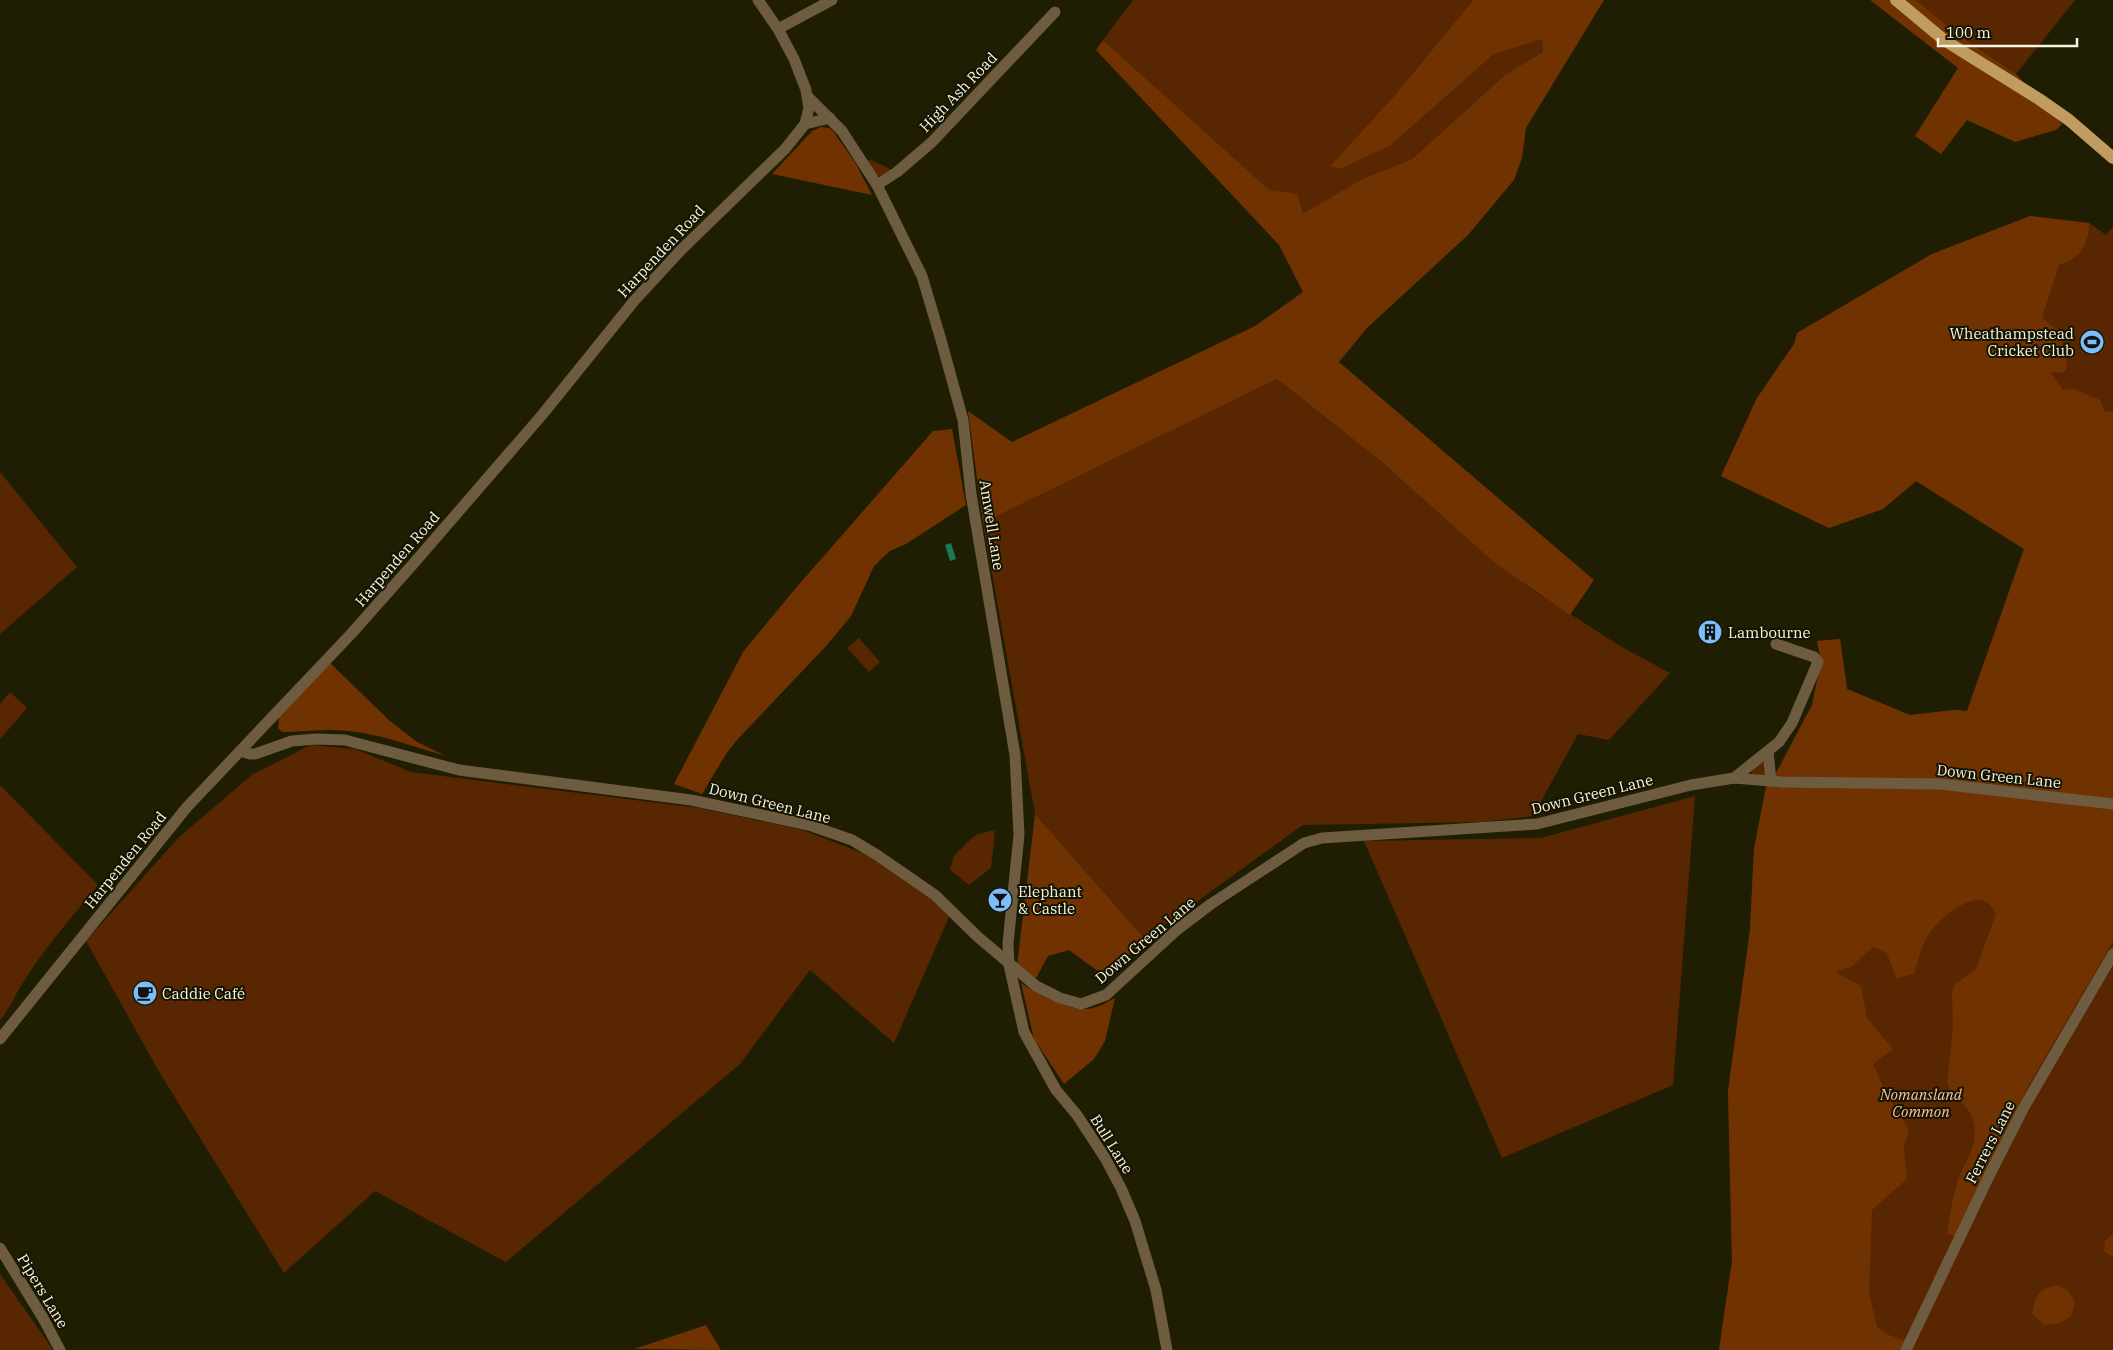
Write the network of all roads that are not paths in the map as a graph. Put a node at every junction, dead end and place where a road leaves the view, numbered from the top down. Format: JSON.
{"nodes":[{"id":1,"x":758,"y":0,"type":"edge"},
{"id":2,"x":832,"y":0,"type":"edge"},
{"id":3,"x":1896,"y":0,"type":"edge"},
{"id":4,"x":1055,"y":12,"type":"dead end"},
{"id":5,"x":778,"y":29,"type":"junction"},
{"id":6,"x":809,"y":98,"type":"junction"},
{"id":7,"x":830,"y":118,"type":"junction"},
{"id":8,"x":805,"y":124,"type":"junction"},
{"id":9,"x":2113,"y":158,"type":"edge"},
{"id":10,"x":877,"y":185,"type":"junction"},
{"id":11,"x":1776,"y":644,"type":"dead end"},
{"id":12,"x":240,"y":751,"type":"junction"},
{"id":13,"x":1768,"y":751,"type":"junction"},
{"id":14,"x":1734,"y":778,"type":"junction"},
{"id":15,"x":1771,"y":781,"type":"junction"},
{"id":16,"x":2113,"y":804,"type":"edge"},
{"id":17,"x":2113,"y":954,"type":"edge"},
{"id":18,"x":1009,"y":965,"type":"junction"},
{"id":19,"x":0,"y":1039,"type":"edge"},
{"id":20,"x":0,"y":1248,"type":"edge"},
{"id":21,"x":60,"y":1350,"type":"edge"},
{"id":22,"x":1167,"y":1350,"type":"edge"},
{"id":23,"x":1906,"y":1350,"type":"edge"}],
"edges":[{"from":1,"to":5,"type":"street"},
{"from":2,"to":5,"type":"street"},
{"from":3,"to":9,"type":"main road"},
{"from":4,"to":10,"type":"street","name":"High Ash Road"},
{"from":5,"to":6,"type":"street"},
{"from":6,"to":7,"type":"street","name":"Amwell Lane"},
{"from":6,"to":8,"type":"street","name":"Harpenden Road"},
{"from":7,"to":8,"type":"street"},
{"from":7,"to":10,"type":"street","name":"Amwell Lane"},
{"from":8,"to":12,"type":"street","name":"Harpenden Road"},
{"from":10,"to":18,"type":"street","name":"Amwell Lane"},
{"from":11,"to":13,"type":"street"},
{"from":12,"to":18,"type":"street","name":"Down Green Lane"},
{"from":12,"to":19,"type":"street","name":"Harpenden Road"},
{"from":13,"to":14,"type":"street"},
{"from":13,"to":15,"type":"street"},
{"from":14,"to":15,"type":"street","name":"Down Green Lane"},
{"from":14,"to":18,"type":"street","name":"Down Green Lane"},
{"from":15,"to":16,"type":"street","name":"Down Green Lane"},
{"from":17,"to":23,"type":"street","name":"Ferrers Lane"},
{"from":18,"to":22,"type":"street","name":"Bull Lane"},
{"from":20,"to":21,"type":"street","name":"Pipers Lane"}]}
